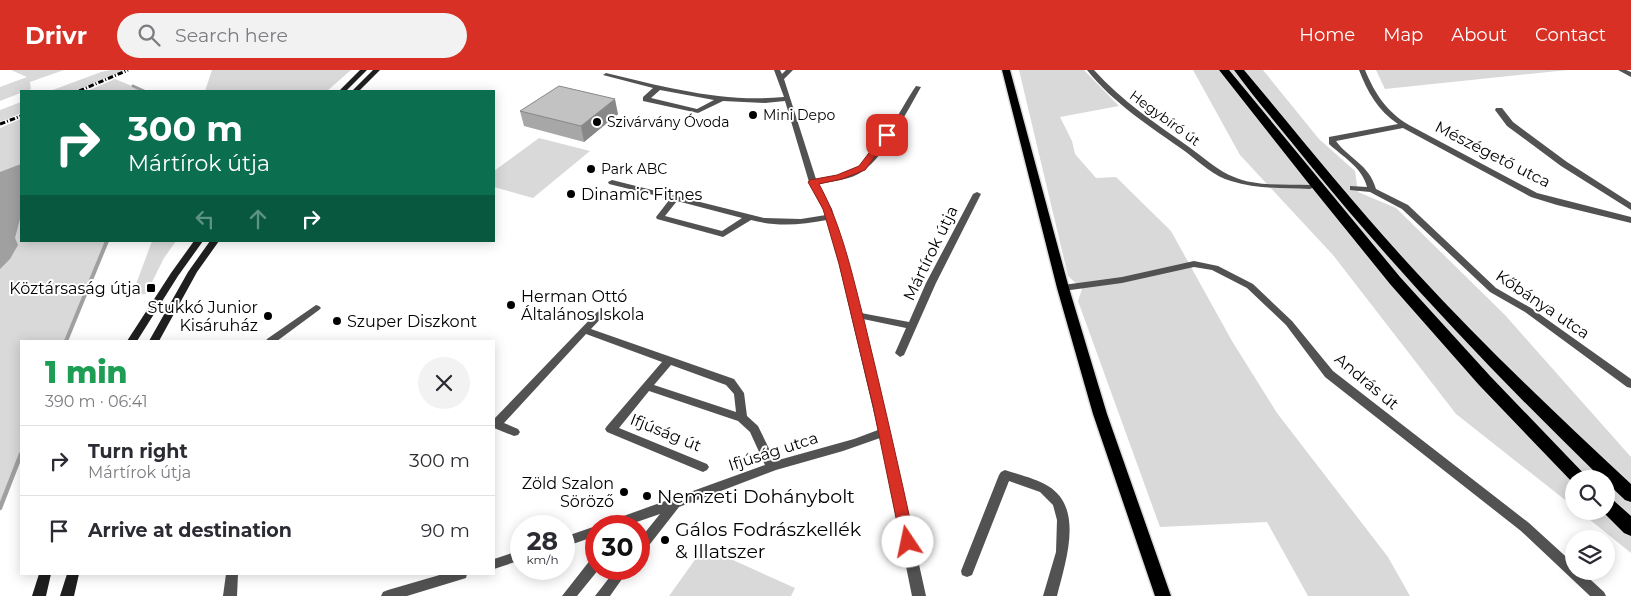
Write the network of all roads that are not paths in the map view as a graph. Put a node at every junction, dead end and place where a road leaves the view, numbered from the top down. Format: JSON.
{"nodes":[{"id":1,"x":364,"y":70,"type":"edge"},
{"id":2,"x":376,"y":70,"type":"edge"},
{"id":3,"x":790,"y":70,"type":"edge"},
{"id":4,"x":1006,"y":70,"type":"edge"},
{"id":5,"x":1090,"y":70,"type":"edge"},
{"id":6,"x":1224,"y":70,"type":"edge"},
{"id":7,"x":1239,"y":70,"type":"edge"},
{"id":8,"x":1362,"y":70,"type":"edge"},
{"id":9,"x":1621,"y":70,"type":"edge"},
{"id":10,"x":778,"y":74,"type":"edge"},
{"id":11,"x":606,"y":75,"type":"dead end"},
{"id":12,"x":1631,"y":75,"type":"edge"},
{"id":13,"x":659,"y":87,"type":"junction"},
{"id":14,"x":918,"y":87,"type":"dead end"},
{"id":15,"x":343,"y":90,"type":"edge"},
{"id":16,"x":356,"y":90,"type":"edge"},
{"id":17,"x":720,"y":100,"type":"junction"},
{"id":18,"x":788,"y":100,"type":"junction"},
{"id":19,"x":1499,"y":110,"type":"dead end"},
{"id":20,"x":1401,"y":126,"type":"junction"},
{"id":21,"x":612,"y":182,"type":"dead end"},
{"id":22,"x":813,"y":182,"type":"junction"},
{"id":23,"x":1310,"y":187,"type":"tunnel mouth"},
{"id":24,"x":1353,"y":188,"type":"tunnel mouth"},
{"id":25,"x":1372,"y":190,"type":"junction"},
{"id":26,"x":977,"y":194,"type":"dead end"},
{"id":27,"x":675,"y":200,"type":"junction"},
{"id":28,"x":1631,"y":207,"type":"edge"},
{"id":29,"x":830,"y":217,"type":"junction"},
{"id":30,"x":748,"y":218,"type":"junction"},
{"id":31,"x":1631,"y":220,"type":"edge"},
{"id":32,"x":199,"y":242,"type":"edge"},
{"id":33,"x":214,"y":242,"type":"edge"},
{"id":34,"x":1063,"y":288,"type":"junction"},
{"id":35,"x":316,"y":308,"type":"dead end"},
{"id":36,"x":600,"y":314,"type":"dead end"},
{"id":37,"x":856,"y":315,"type":"junction"},
{"id":38,"x":912,"y":326,"type":"junction"},
{"id":39,"x":584,"y":330,"type":"junction"},
{"id":40,"x":133,"y":340,"type":"edge"},
{"id":41,"x":155,"y":340,"type":"edge"},
{"id":42,"x":272,"y":340,"type":"edge"},
{"id":43,"x":900,"y":353,"type":"dead end"},
{"id":44,"x":669,"y":360,"type":"junction"},
{"id":45,"x":1631,"y":384,"type":"edge"},
{"id":46,"x":646,"y":386,"type":"junction"},
{"id":47,"x":742,"y":418,"type":"junction"},
{"id":48,"x":514,"y":432,"type":"dead end"},
{"id":49,"x":884,"y":432,"type":"junction"},
{"id":50,"x":703,"y":466,"type":"dead end"},
{"id":51,"x":772,"y":467,"type":"junction"},
{"id":52,"x":1571,"y":470,"type":"edge"},
{"id":53,"x":1631,"y":495,"type":"edge"},
{"id":54,"x":674,"y":505,"type":"junction"},
{"id":55,"x":1615,"y":513,"type":"edge"},
{"id":56,"x":648,"y":515,"type":"edge"},
{"id":57,"x":1631,"y":528,"type":"edge"},
{"id":58,"x":650,"y":535,"type":"edge"},
{"id":59,"x":510,"y":559,"type":"edge"},
{"id":60,"x":495,"y":564,"type":"edge"},
{"id":61,"x":967,"y":571,"type":"dead end"},
{"id":62,"x":45,"y":575,"type":"edge"},
{"id":63,"x":73,"y":575,"type":"edge"},
{"id":64,"x":232,"y":575,"type":"edge"},
{"id":65,"x":458,"y":575,"type":"edge"},
{"id":66,"x":585,"y":576,"type":"edge"},
{"id":67,"x":614,"y":580,"type":"edge"},
{"id":68,"x":39,"y":596,"type":"edge"},
{"id":69,"x":67,"y":596,"type":"edge"},
{"id":70,"x":230,"y":596,"type":"edge"},
{"id":71,"x":388,"y":596,"type":"edge"},
{"id":72,"x":569,"y":596,"type":"edge"},
{"id":73,"x":602,"y":596,"type":"edge"},
{"id":74,"x":919,"y":596,"type":"edge"},
{"id":75,"x":1050,"y":596,"type":"edge"},
{"id":76,"x":1163,"y":596,"type":"edge"},
{"id":77,"x":1599,"y":596,"type":"edge"}],
"edges":[{"from":1,"to":15,"type":"street"},
{"from":2,"to":16,"type":"street"},
{"from":3,"to":10,"type":"street"},
{"from":4,"to":34,"type":"main road"},
{"from":5,"to":23,"type":"street","name":"Hegybíró út"},
{"from":6,"to":52,"type":"highway"},
{"from":7,"to":53,"type":"highway"},
{"from":8,"to":20,"type":"street"},
{"from":9,"to":12,"type":"street"},
{"from":10,"to":18,"type":"street"},
{"from":11,"to":13,"type":"street"},
{"from":13,"to":17,"type":"street"},
{"from":13,"to":17,"type":"street"},
{"from":14,"to":22,"type":"street"},
{"from":17,"to":18,"type":"street"},
{"from":18,"to":22,"type":"street"},
{"from":19,"to":28,"type":"street","name":"Mészégető utca"},
{"from":20,"to":25,"type":"street"},
{"from":20,"to":31,"type":"street","name":"Mészégető utca"},
{"from":21,"to":27,"type":"street"},
{"from":22,"to":29,"type":"street"},
{"from":24,"to":25,"type":"street"},
{"from":25,"to":45,"type":"street","name":"Kőbánya utca"},
{"from":26,"to":38,"type":"street","name":"Mártírok útja"},
{"from":27,"to":30,"type":"street"},
{"from":27,"to":30,"type":"street"},
{"from":29,"to":30,"type":"street"},
{"from":29,"to":37,"type":"street"},
{"from":32,"to":40,"type":"street"},
{"from":33,"to":41,"type":"street"},
{"from":34,"to":76,"type":"main road"},
{"from":34,"to":77,"type":"street","name":"András út"},
{"from":35,"to":42,"type":"street"},
{"from":36,"to":39,"type":"street"},
{"from":37,"to":38,"type":"street","name":"Mártírok útja"},
{"from":37,"to":49,"type":"street"},
{"from":38,"to":43,"type":"street","name":"Mártírok útja"},
{"from":39,"to":44,"type":"street"},
{"from":39,"to":48,"type":"street"},
{"from":44,"to":46,"type":"street","name":"Ifjúság út"},
{"from":44,"to":47,"type":"street"},
{"from":46,"to":47,"type":"street"},
{"from":46,"to":50,"type":"street","name":"Ifjúság út"},
{"from":47,"to":51,"type":"street"},
{"from":49,"to":51,"type":"street","name":"Ifjúság utca"},
{"from":49,"to":74,"type":"street"},
{"from":51,"to":54,"type":"street","name":"Ifjúság utca"},
{"from":54,"to":56,"type":"street","name":"Ifjúság utca"},
{"from":54,"to":58,"type":"street"},
{"from":55,"to":57,"type":"highway"},
{"from":59,"to":60,"type":"street"},
{"from":61,"to":75,"type":"street"},
{"from":62,"to":68,"type":"street"},
{"from":63,"to":69,"type":"street"},
{"from":64,"to":70,"type":"street"},
{"from":65,"to":71,"type":"street"},
{"from":66,"to":72,"type":"street"},
{"from":67,"to":73,"type":"street"}]}
